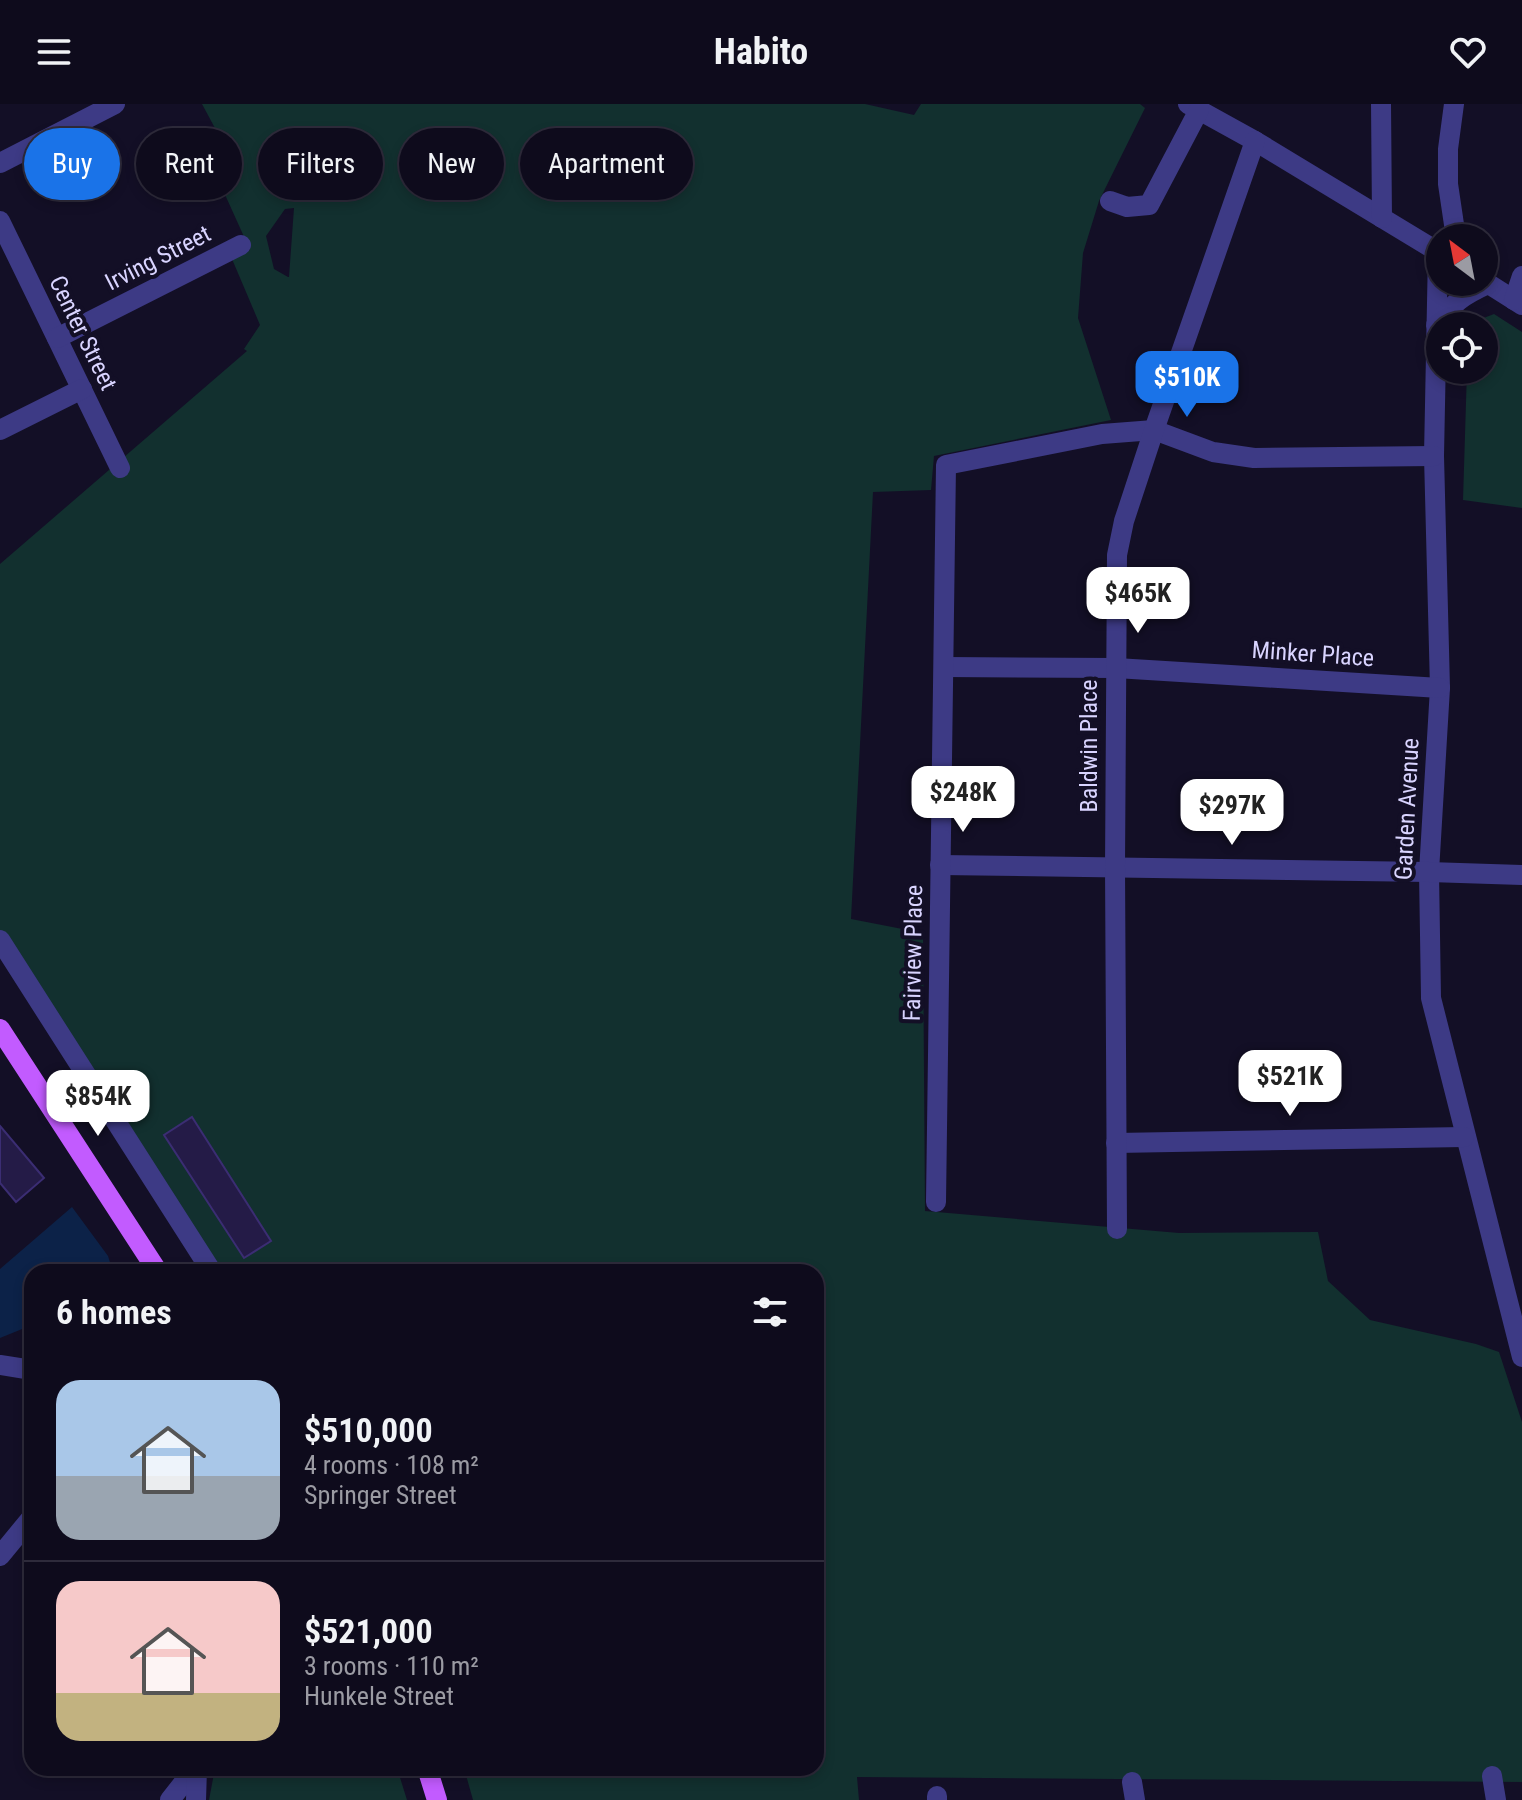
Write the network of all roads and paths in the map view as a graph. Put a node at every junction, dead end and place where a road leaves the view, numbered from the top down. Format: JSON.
{"nodes":[{"id":1,"x":115,"y":104,"type":"edge"},
{"id":2,"x":1381,"y":104,"type":"edge"},
{"id":3,"x":1454,"y":104,"type":"edge"},
{"id":4,"x":1193,"y":107,"type":"edge"},
{"id":5,"x":1255,"y":141,"type":"junction"},
{"id":6,"x":0,"y":163,"type":"edge"},
{"id":7,"x":1110,"y":201,"type":"dead end"},
{"id":8,"x":1382,"y":218,"type":"junction"},
{"id":9,"x":0,"y":221,"type":"edge"},
{"id":10,"x":1454,"y":224,"type":"edge"},
{"id":11,"x":1426,"y":244,"type":"edge"},
{"id":12,"x":241,"y":245,"type":"dead end"},
{"id":13,"x":1522,"y":276,"type":"edge"},
{"id":14,"x":1498,"y":290,"type":"edge"},
{"id":15,"x":1462,"y":296,"type":"edge"},
{"id":16,"x":1518,"y":303,"type":"edge"},
{"id":17,"x":1446,"y":312,"type":"edge"},
{"id":18,"x":57,"y":338,"type":"junction"},
{"id":19,"x":1435,"y":384,"type":"edge"},
{"id":20,"x":82,"y":389,"type":"junction"},
{"id":21,"x":0,"y":430,"type":"edge"},
{"id":22,"x":1154,"y":430,"type":"junction"},
{"id":23,"x":1434,"y":456,"type":"junction"},
{"id":24,"x":120,"y":468,"type":"dead end"},
{"id":25,"x":944,"y":667,"type":"junction"},
{"id":26,"x":1116,"y":668,"type":"junction"},
{"id":27,"x":1440,"y":688,"type":"junction"},
{"id":28,"x":940,"y":865,"type":"junction"},
{"id":29,"x":1115,"y":867,"type":"junction"},
{"id":30,"x":1429,"y":872,"type":"junction"},
{"id":31,"x":1522,"y":875,"type":"edge"},
{"id":32,"x":0,"y":940,"type":"edge"},
{"id":33,"x":0,"y":1029,"type":"edge"},
{"id":34,"x":1464,"y":1137,"type":"junction"},
{"id":35,"x":1116,"y":1143,"type":"junction"},
{"id":36,"x":936,"y":1202,"type":"dead end"},
{"id":37,"x":1117,"y":1229,"type":"dead end"},
{"id":38,"x":153,"y":1264,"type":"edge"},
{"id":39,"x":207,"y":1264,"type":"edge"},
{"id":40,"x":1522,"y":1357,"type":"edge"},
{"id":41,"x":0,"y":1365,"type":"edge"},
{"id":42,"x":24,"y":1369,"type":"edge"},
{"id":43,"x":24,"y":1527,"type":"edge"},
{"id":44,"x":0,"y":1556,"type":"edge"},
{"id":45,"x":190,"y":1776,"type":"edge"},
{"id":46,"x":196,"y":1776,"type":"edge"},
{"id":47,"x":430,"y":1776,"type":"edge"},
{"id":48,"x":1492,"y":1776,"type":"dead end"},
{"id":49,"x":170,"y":1800,"type":"edge"},
{"id":50,"x":196,"y":1800,"type":"edge"},
{"id":51,"x":437,"y":1800,"type":"edge"},
{"id":52,"x":1496,"y":1800,"type":"edge"}],
"edges":[{"from":1,"to":6,"type":"street"},
{"from":2,"to":8,"type":"street"},
{"from":3,"to":10,"type":"street"},
{"from":4,"to":5,"type":"street"},
{"from":4,"to":7,"type":"street"},
{"from":5,"to":8,"type":"street"},
{"from":5,"to":22,"type":"street","name":"Baldwin Place"},
{"from":8,"to":11,"type":"street"},
{"from":9,"to":18,"type":"street","name":"Center Street"},
{"from":12,"to":18,"type":"street","name":"Irving Street"},
{"from":13,"to":16,"type":"street"},
{"from":14,"to":16,"type":"street"},
{"from":15,"to":17,"type":"street"},
{"from":18,"to":20,"type":"street","name":"Center Street"},
{"from":19,"to":23,"type":"street","name":"Garden Avenue"},
{"from":20,"to":21,"type":"street"},
{"from":20,"to":24,"type":"street","name":"Center Street"},
{"from":22,"to":23,"type":"street"},
{"from":22,"to":25,"type":"street","name":"Fairview Place"},
{"from":22,"to":26,"type":"street","name":"Baldwin Place"},
{"from":23,"to":27,"type":"street","name":"Garden Avenue"},
{"from":25,"to":26,"type":"street","name":"Minker Place"},
{"from":25,"to":28,"type":"street","name":"Fairview Place"},
{"from":26,"to":27,"type":"street","name":"Minker Place"},
{"from":26,"to":29,"type":"street","name":"Baldwin Place"},
{"from":27,"to":30,"type":"street","name":"Garden Avenue"},
{"from":28,"to":29,"type":"street"},
{"from":28,"to":36,"type":"street","name":"Fairview Place"},
{"from":29,"to":30,"type":"street"},
{"from":29,"to":35,"type":"street","name":"Baldwin Place"},
{"from":30,"to":31,"type":"street"},
{"from":30,"to":34,"type":"street","name":"Garden Avenue"},
{"from":32,"to":39,"type":"street"},
{"from":33,"to":38,"type":"main road"},
{"from":34,"to":35,"type":"street"},
{"from":34,"to":40,"type":"street","name":"Garden Avenue"},
{"from":35,"to":37,"type":"street","name":"Baldwin Place"},
{"from":41,"to":42,"type":"street"},
{"from":43,"to":44,"type":"street"},
{"from":45,"to":49,"type":"street"},
{"from":46,"to":50,"type":"street"},
{"from":47,"to":51,"type":"main road"},
{"from":48,"to":52,"type":"street"}]}
